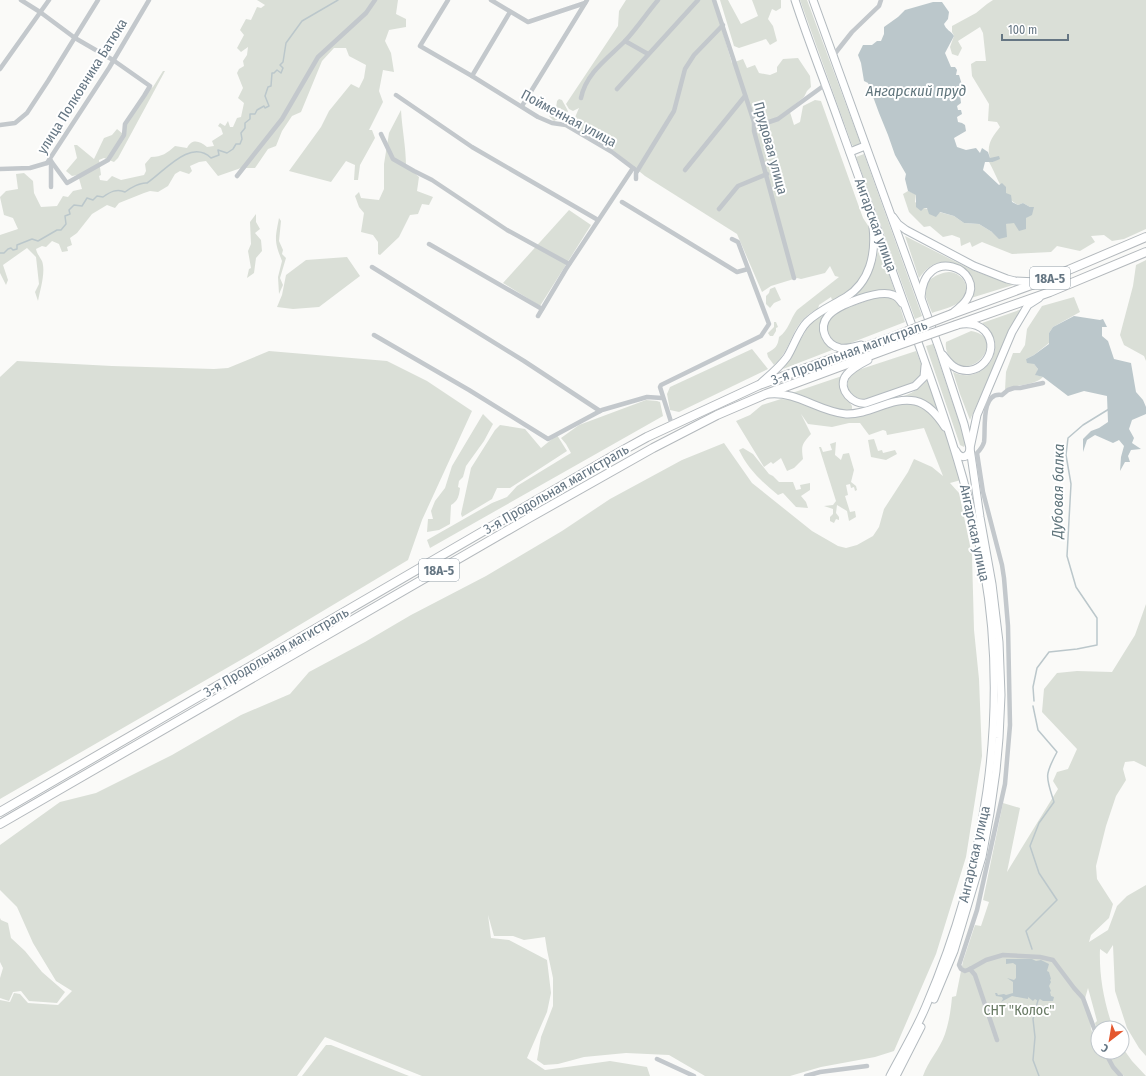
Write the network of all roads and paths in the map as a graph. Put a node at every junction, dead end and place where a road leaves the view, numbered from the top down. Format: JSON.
{"nodes":[{"id":1,"x":21,"y":0,"type":"edge"},
{"id":2,"x":50,"y":0,"type":"edge"},
{"id":3,"x":98,"y":0,"type":"edge"},
{"id":4,"x":149,"y":0,"type":"edge"},
{"id":5,"x":375,"y":0,"type":"edge"},
{"id":6,"x":448,"y":0,"type":"edge"},
{"id":7,"x":491,"y":0,"type":"edge"},
{"id":8,"x":658,"y":0,"type":"edge"},
{"id":9,"x":698,"y":0,"type":"edge"},
{"id":10,"x":714,"y":0,"type":"edge"},
{"id":11,"x":795,"y":0,"type":"edge"},
{"id":12,"x":813,"y":0,"type":"edge"},
{"id":13,"x":881,"y":0,"type":"edge"},
{"id":14,"x":586,"y":1,"type":"edge"},
{"id":15,"x":40,"y":12,"type":"junction"},
{"id":16,"x":510,"y":12,"type":"junction"},
{"id":17,"x":723,"y":25,"type":"junction"},
{"id":18,"x":75,"y":38,"type":"junction"},
{"id":19,"x":625,"y":41,"type":"junction"},
{"id":20,"x":648,"y":54,"type":"junction"},
{"id":21,"x":834,"y":56,"type":"junction"},
{"id":22,"x":113,"y":60,"type":"junction"},
{"id":23,"x":0,"y":69,"type":"edge"},
{"id":24,"x":472,"y":76,"type":"junction"},
{"id":25,"x":826,"y":84,"type":"junction"},
{"id":26,"x":617,"y":89,"type":"dead end"},
{"id":27,"x":396,"y":95,"type":"dead end"},
{"id":28,"x":744,"y":96,"type":"junction"},
{"id":29,"x":581,"y":98,"type":"dead end"},
{"id":30,"x":522,"y":106,"type":"junction"},
{"id":31,"x":754,"y":122,"type":"junction"},
{"id":32,"x":0,"y":125,"type":"edge"},
{"id":33,"x":381,"y":134,"type":"dead end"},
{"id":34,"x":865,"y":146,"type":"junction"},
{"id":35,"x":850,"y":152,"type":"junction"},
{"id":36,"x":49,"y":162,"type":"junction"},
{"id":37,"x":0,"y":169,"type":"edge"},
{"id":38,"x":635,"y":169,"type":"junction"},
{"id":39,"x":685,"y":170,"type":"dead end"},
{"id":40,"x":767,"y":174,"type":"junction"},
{"id":41,"x":237,"y":176,"type":"dead end"},
{"id":42,"x":636,"y":179,"type":"dead end"},
{"id":43,"x":52,"y":187,"type":"dead end"},
{"id":44,"x":622,"y":202,"type":"dead end"},
{"id":45,"x":887,"y":208,"type":"junction"},
{"id":46,"x":719,"y":209,"type":"dead end"},
{"id":47,"x":872,"y":215,"type":"junction"},
{"id":48,"x":598,"y":220,"type":"junction"},
{"id":49,"x":1146,"y":237,"type":"edge"},
{"id":50,"x":732,"y":239,"type":"dead end"},
{"id":51,"x":429,"y":244,"type":"dead end"},
{"id":52,"x":1146,"y":252,"type":"edge"},
{"id":53,"x":569,"y":264,"type":"junction"},
{"id":54,"x":372,"y":267,"type":"dead end"},
{"id":55,"x":748,"y":269,"type":"junction"},
{"id":56,"x":794,"y":278,"type":"dead end"},
{"id":57,"x":1045,"y":280,"type":"junction"},
{"id":58,"x":1050,"y":292,"type":"junction"},
{"id":59,"x":921,"y":299,"type":"junction"},
{"id":60,"x":906,"y":309,"type":"junction"},
{"id":61,"x":542,"y":310,"type":"junction"},
{"id":62,"x":952,"y":314,"type":"junction"},
{"id":63,"x":538,"y":316,"type":"dead end"},
{"id":64,"x":956,"y":325,"type":"junction"},
{"id":65,"x":374,"y":335,"type":"dead end"},
{"id":66,"x":890,"y":338,"type":"junction"},
{"id":67,"x":893,"y":347,"type":"junction"},
{"id":68,"x":939,"y":348,"type":"junction"},
{"id":69,"x":924,"y":358,"type":"junction"},
{"id":70,"x":1043,"y":382,"type":"dead end"},
{"id":71,"x":759,"y":385,"type":"junction"},
{"id":72,"x":766,"y":394,"type":"junction"},
{"id":73,"x":662,"y":398,"type":"junction"},
{"id":74,"x":600,"y":411,"type":"junction"},
{"id":75,"x":672,"y":425,"type":"junction"},
{"id":76,"x":970,"y":448,"type":"junction"},
{"id":77,"x":956,"y":452,"type":"junction"},
{"id":78,"x":0,"y":812,"type":"edge"},
{"id":79,"x":0,"y":824,"type":"edge"},
{"id":80,"x":970,"y":970,"type":"junction"},
{"id":81,"x":1091,"y":1020,"type":"edge"},
{"id":82,"x":997,"y":1040,"type":"dead end"},
{"id":83,"x":657,"y":1058,"type":"dead end"},
{"id":84,"x":1109,"y":1060,"type":"edge"},
{"id":85,"x":867,"y":1066,"type":"dead end"},
{"id":86,"x":694,"y":1076,"type":"edge"},
{"id":87,"x":806,"y":1076,"type":"edge"},
{"id":88,"x":890,"y":1076,"type":"edge"},
{"id":89,"x":896,"y":1076,"type":"edge"},
{"id":90,"x":1122,"y":1076,"type":"edge"}],
"edges":[{"from":1,"to":15,"type":"street"},
{"from":2,"to":15,"type":"street"},
{"from":3,"to":18,"type":"street"},
{"from":4,"to":22,"type":"street","name":"улица Полковника Батюка"},
{"from":5,"to":41,"type":"street"},
{"from":6,"to":24,"type":"street","name":"Пойменная улица"},
{"from":7,"to":16,"type":"street"},
{"from":8,"to":19,"type":"street"},
{"from":9,"to":20,"type":"street"},
{"from":10,"to":17,"type":"street","name":"Прудовая улица"},
{"from":11,"to":25,"type":"main road","name":"Ангарская улица"},
{"from":12,"to":21,"type":"main road","name":"Ангарская улица"},
{"from":13,"to":21,"type":"street"},
{"from":14,"to":16,"type":"street"},
{"from":14,"to":30,"type":"street"},
{"from":15,"to":18,"type":"street"},
{"from":15,"to":23,"type":"street"},
{"from":16,"to":24,"type":"street"},
{"from":17,"to":28,"type":"street","name":"Прудовая улица"},
{"from":17,"to":38,"type":"street"},
{"from":18,"to":22,"type":"street"},
{"from":18,"to":32,"type":"street"},
{"from":19,"to":20,"type":"street"},
{"from":19,"to":29,"type":"street"},
{"from":20,"to":26,"type":"street"},
{"from":21,"to":34,"type":"main road","name":"Ангарская улица"},
{"from":22,"to":36,"type":"street","name":"улица Полковника Батюка"},
{"from":22,"to":36,"type":"street"},
{"from":24,"to":30,"type":"street","name":"Пойменная улица"},
{"from":25,"to":31,"type":"street"},
{"from":25,"to":35,"type":"main road","name":"Ангарская улица"},
{"from":27,"to":48,"type":"street"},
{"from":28,"to":31,"type":"street","name":"Прудовая улица"},
{"from":28,"to":39,"type":"street"},
{"from":30,"to":38,"type":"street","name":"Пойменная улица"},
{"from":31,"to":40,"type":"street","name":"Прудовая улица"},
{"from":33,"to":53,"type":"street"},
{"from":34,"to":35,"type":"main road"},
{"from":34,"to":45,"type":"main road","name":"Ангарская улица"},
{"from":35,"to":47,"type":"main road","name":"Ангарская улица"},
{"from":36,"to":37,"type":"street","name":"улица Полковника Батюка"},
{"from":36,"to":43,"type":"street"},
{"from":38,"to":42,"type":"street"},
{"from":38,"to":48,"type":"street"},
{"from":40,"to":46,"type":"street"},
{"from":40,"to":56,"type":"street","name":"Прудовая улица"},
{"from":44,"to":55,"type":"street"},
{"from":45,"to":57,"type":"main road"},
{"from":45,"to":59,"type":"main road","name":"Ангарская улица"},
{"from":47,"to":60,"type":"main road","name":"Ангарская улица"},
{"from":47,"to":71,"type":"main road"},
{"from":48,"to":53,"type":"street"},
{"from":49,"to":57,"type":"highway","name":"3-я Продольная магистраль","number":"18А-5"},
{"from":50,"to":55,"type":"street"},
{"from":51,"to":61,"type":"street"},
{"from":52,"to":58,"type":"highway","name":"3-я Продольная магистраль","number":"18А-5"},
{"from":53,"to":61,"type":"street"},
{"from":54,"to":74,"type":"street"},
{"from":55,"to":73,"type":"street"},
{"from":57,"to":62,"type":"highway","name":"3-я Продольная магистраль","number":"18А-5"},
{"from":58,"to":64,"type":"highway","name":"3-я Продольная магистраль","number":"18А-5"},
{"from":58,"to":76,"type":"main road"},
{"from":59,"to":62,"type":"main road"},
{"from":59,"to":68,"type":"main road","name":"Ангарская улица"},
{"from":60,"to":66,"type":"main road"},
{"from":60,"to":69,"type":"main road","name":"Ангарская улица"},
{"from":61,"to":63,"type":"street"},
{"from":62,"to":66,"type":"highway","name":"3-я Продольная магистраль","number":"18А-5","bridge":true},
{"from":64,"to":67,"type":"highway","name":"3-я Продольная магистраль","number":"18А-5","bridge":true},
{"from":64,"to":68,"type":"main road"},
{"from":65,"to":74,"type":"street"},
{"from":66,"to":71,"type":"highway","name":"3-я Продольная магистраль","number":"18А-5"},
{"from":67,"to":69,"type":"main road"},
{"from":67,"to":72,"type":"highway","name":"3-я Продольная магистраль","number":"18А-5"},
{"from":68,"to":76,"type":"main road","name":"Ангарская улица"},
{"from":69,"to":77,"type":"main road","name":"Ангарская улица"},
{"from":70,"to":80,"type":"street"},
{"from":71,"to":75,"type":"highway","name":"3-я Продольная магистраль","number":"18А-5"},
{"from":72,"to":77,"type":"main road"},
{"from":72,"to":79,"type":"highway","name":"3-я Продольная магистраль","number":"18А-5"},
{"from":73,"to":74,"type":"street"},
{"from":73,"to":75,"type":"street"},
{"from":75,"to":78,"type":"highway","name":"3-я Продольная магистраль","number":"18А-5"},
{"from":76,"to":77,"type":"main road"},
{"from":76,"to":89,"type":"main road","name":"Ангарская улица"},
{"from":77,"to":88,"type":"main road","name":"Ангарская улица"},
{"from":80,"to":81,"type":"street"},
{"from":80,"to":82,"type":"street"},
{"from":83,"to":86,"type":"street"},
{"from":84,"to":90,"type":"street"},
{"from":85,"to":87,"type":"street"}]}
